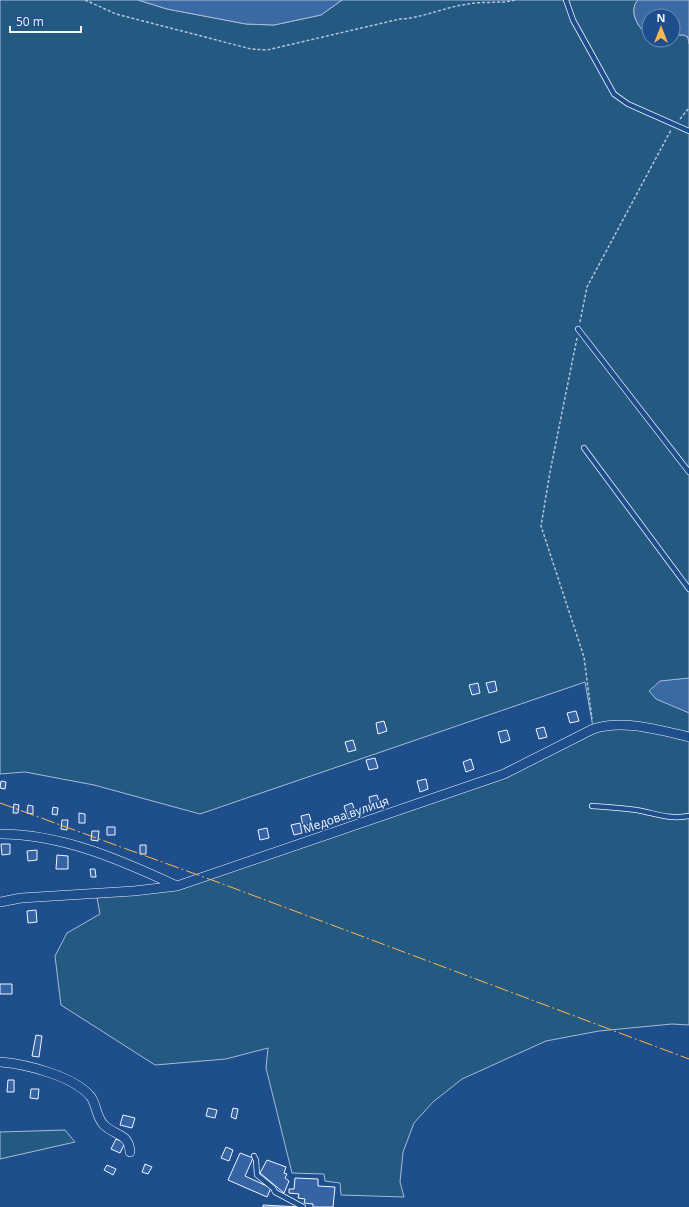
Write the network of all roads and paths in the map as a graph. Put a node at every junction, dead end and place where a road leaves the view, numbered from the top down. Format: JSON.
{"nodes":[{"id":1,"x":85,"y":0,"type":"edge"},
{"id":2,"x":515,"y":0,"type":"edge"},
{"id":3,"x":566,"y":0,"type":"edge"},
{"id":4,"x":689,"y":108,"type":"edge"},
{"id":5,"x":674,"y":125,"type":"junction"},
{"id":6,"x":689,"y":131,"type":"edge"},
{"id":7,"x":578,"y":329,"type":"junction"},
{"id":8,"x":584,"y":448,"type":"dead end"},
{"id":9,"x":689,"y":472,"type":"edge"},
{"id":10,"x":689,"y":589,"type":"edge"},
{"id":11,"x":593,"y":729,"type":"junction"},
{"id":12,"x":689,"y":737,"type":"edge"},
{"id":13,"x":592,"y":806,"type":"dead end"},
{"id":14,"x":689,"y":816,"type":"edge"},
{"id":15,"x":0,"y":834,"type":"edge"},
{"id":16,"x":177,"y":886,"type":"junction"},
{"id":17,"x":0,"y":902,"type":"edge"},
{"id":18,"x":0,"y":1062,"type":"edge"},
{"id":19,"x":130,"y":1152,"type":"dead end"},
{"id":20,"x":254,"y":1156,"type":"dead end"},
{"id":21,"x":303,"y":1207,"type":"edge"}],
"edges":[{"from":1,"to":2,"type":"path"},
{"from":3,"to":5,"type":"lane"},
{"from":4,"to":5,"type":"path"},
{"from":5,"to":6,"type":"lane"},
{"from":5,"to":7,"type":"path"},
{"from":7,"to":9,"type":"lane"},
{"from":7,"to":11,"type":"path"},
{"from":8,"to":10,"type":"lane"},
{"from":11,"to":12,"type":"street","name":"Медова вулиця"},
{"from":11,"to":16,"type":"street","name":"Медова вулиця"},
{"from":13,"to":14,"type":"lane"},
{"from":15,"to":16,"type":"street"},
{"from":16,"to":17,"type":"street","name":"Медова вулиця"},
{"from":18,"to":19,"type":"street"},
{"from":20,"to":21,"type":"lane"}]}
